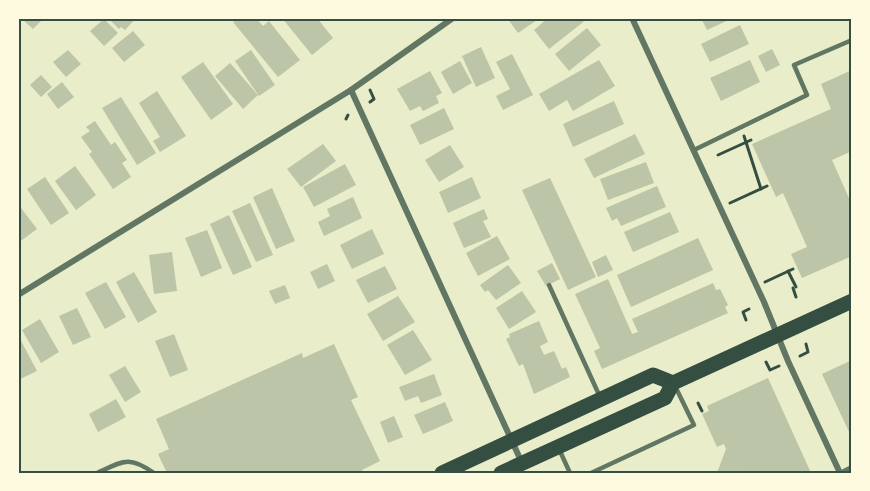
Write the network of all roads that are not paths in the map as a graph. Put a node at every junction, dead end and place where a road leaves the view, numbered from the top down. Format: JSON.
{"nodes":[{"id":1,"x":453,"y":18,"type":"edge"},
{"id":2,"x":632,"y":18,"type":"edge"},
{"id":3,"x":852,"y":40,"type":"edge"},
{"id":4,"x":351,"y":90,"type":"junction"},
{"id":5,"x":694,"y":150,"type":"junction"},
{"id":6,"x":549,"y":285,"type":"dead end"},
{"id":7,"x":18,"y":295,"type":"edge"},
{"id":8,"x":852,"y":301,"type":"edge"},
{"id":9,"x":778,"y":335,"type":"junction"},
{"id":10,"x":673,"y":383,"type":"junction"},
{"id":11,"x":602,"y":399,"type":"junction"},
{"id":12,"x":512,"y":440,"type":"junction"},
{"id":13,"x":558,"y":446,"type":"junction"},
{"id":14,"x":852,"y":467,"type":"edge"},
{"id":15,"x":524,"y":468,"type":"edge"},
{"id":16,"x":97,"y":473,"type":"edge"},
{"id":17,"x":154,"y":473,"type":"edge"},
{"id":18,"x":442,"y":473,"type":"edge"},
{"id":19,"x":501,"y":473,"type":"edge"},
{"id":20,"x":570,"y":473,"type":"edge"},
{"id":21,"x":591,"y":473,"type":"edge"},
{"id":22,"x":840,"y":473,"type":"edge"}],
"edges":[{"from":1,"to":4,"type":"street"},
{"from":2,"to":5,"type":"street"},
{"from":3,"to":5,"type":"lane"},
{"from":4,"to":7,"type":"street"},
{"from":4,"to":12,"type":"street"},
{"from":5,"to":9,"type":"street"},
{"from":6,"to":11,"type":"lane"},
{"from":8,"to":9,"type":"main road"},
{"from":9,"to":10,"type":"main road"},
{"from":9,"to":22,"type":"street"},
{"from":10,"to":11,"type":"main road"},
{"from":10,"to":13,"type":"main road"},
{"from":10,"to":21,"type":"lane"},
{"from":11,"to":12,"type":"main road"},
{"from":12,"to":15,"type":"street"},
{"from":12,"to":18,"type":"main road"},
{"from":13,"to":15,"type":"main road"},
{"from":13,"to":20,"type":"lane"},
{"from":14,"to":22,"type":"lane"},
{"from":15,"to":19,"type":"main road"},
{"from":16,"to":17,"type":"lane"}]}
